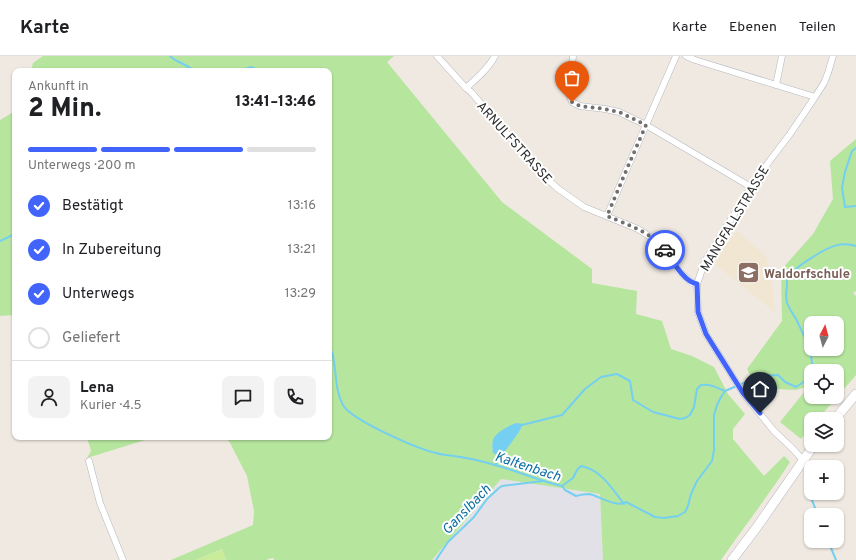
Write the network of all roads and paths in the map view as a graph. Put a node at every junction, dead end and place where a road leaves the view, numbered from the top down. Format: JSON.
{"nodes":[{"id":1,"x":437,"y":56,"type":"edge"},
{"id":2,"x":495,"y":56,"type":"edge"},
{"id":3,"x":573,"y":56,"type":"edge"},
{"id":4,"x":676,"y":56,"type":"edge"},
{"id":5,"x":686,"y":56,"type":"edge"},
{"id":6,"x":782,"y":56,"type":"edge"},
{"id":7,"x":833,"y":56,"type":"edge"},
{"id":8,"x":776,"y":85,"type":"junction"},
{"id":9,"x":466,"y":88,"type":"junction"},
{"id":10,"x":816,"y":97,"type":"junction"},
{"id":11,"x":646,"y":125,"type":"junction"},
{"id":12,"x":751,"y":187,"type":"junction"},
{"id":13,"x":607,"y":216,"type":"junction"},
{"id":14,"x":697,"y":284,"type":"junction"},
{"id":15,"x":856,"y":394,"type":"edge"},
{"id":16,"x":841,"y":412,"type":"edge"},
{"id":17,"x":809,"y":452,"type":"edge"},
{"id":18,"x":803,"y":460,"type":"junction"},
{"id":19,"x":90,"y":461,"type":"dead end"},
{"id":20,"x":123,"y":560,"type":"edge"},
{"id":21,"x":732,"y":560,"type":"edge"}],
"edges":[{"from":1,"to":9,"type":"street","name":"ARNULFSTRASSE"},
{"from":2,"to":9,"type":"street"},
{"from":3,"to":11,"type":"street"},
{"from":4,"to":11,"type":"street"},
{"from":5,"to":8,"type":"street"},
{"from":6,"to":8,"type":"street"},
{"from":7,"to":10,"type":"street","name":"MANGFALLSTRASSE"},
{"from":8,"to":10,"type":"street"},
{"from":9,"to":13,"type":"street","name":"ARNULFSTRASSE"},
{"from":10,"to":12,"type":"street","name":"MANGFALLSTRASSE"},
{"from":11,"to":12,"type":"street"},
{"from":11,"to":13,"type":"street"},
{"from":12,"to":14,"type":"street","name":"MANGFALLSTRASSE"},
{"from":13,"to":14,"type":"street","name":"ARNULFSTRASSE"},
{"from":14,"to":18,"type":"street","name":"MANGFALLSTRASSE"},
{"from":15,"to":16,"type":"main road"},
{"from":17,"to":18,"type":"main road"},
{"from":18,"to":21,"type":"main road"},
{"from":19,"to":20,"type":"street"}]}
